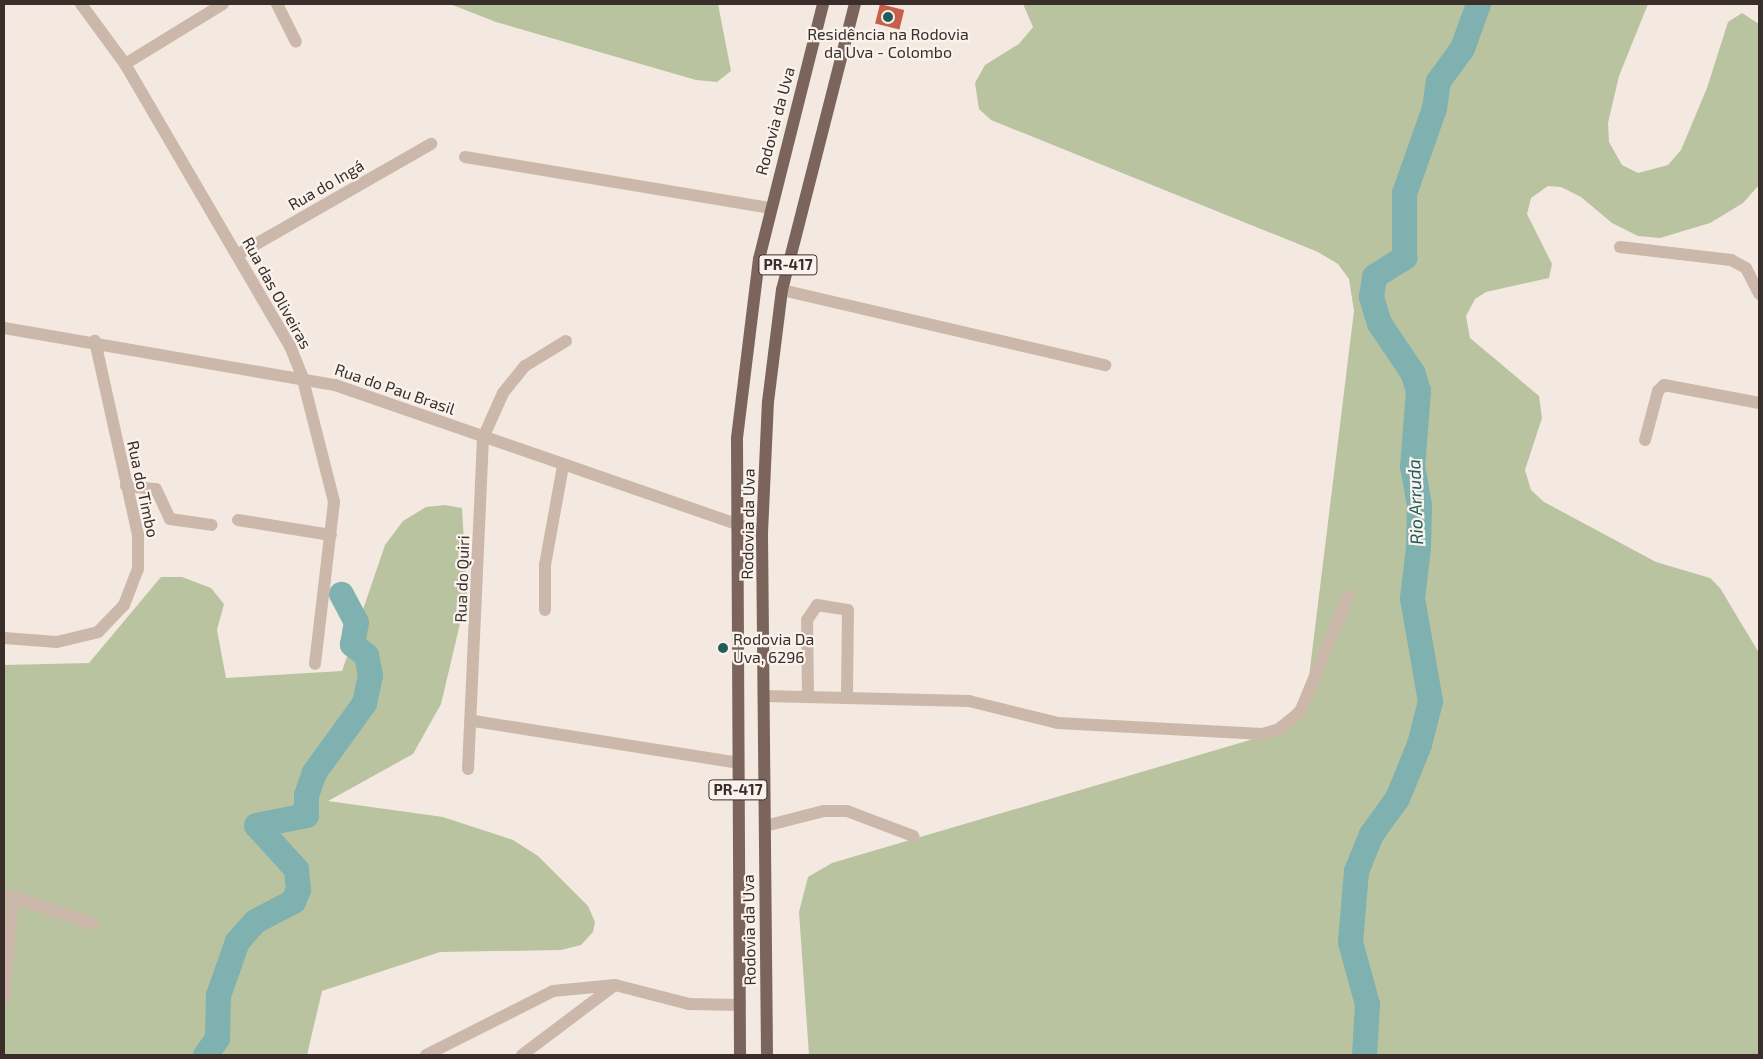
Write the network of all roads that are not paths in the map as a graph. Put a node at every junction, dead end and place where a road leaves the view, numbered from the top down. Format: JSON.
{"nodes":[{"id":1,"x":80,"y":4,"type":"edge"},
{"id":2,"x":224,"y":4,"type":"edge"},
{"id":3,"x":277,"y":4,"type":"edge"},
{"id":4,"x":823,"y":4,"type":"edge"},
{"id":5,"x":855,"y":4,"type":"edge"},
{"id":6,"x":296,"y":42,"type":"dead end"},
{"id":7,"x":125,"y":64,"type":"junction"},
{"id":8,"x":431,"y":144,"type":"dead end"},
{"id":9,"x":465,"y":157,"type":"dead end"},
{"id":10,"x":770,"y":208,"type":"junction"},
{"id":11,"x":1620,"y":247,"type":"dead end"},
{"id":12,"x":237,"y":255,"type":"junction"},
{"id":13,"x":782,"y":290,"type":"junction"},
{"id":14,"x":1759,"y":294,"type":"edge"},
{"id":15,"x":4,"y":328,"type":"edge"},
{"id":16,"x":95,"y":341,"type":"junction"},
{"id":17,"x":566,"y":341,"type":"dead end"},
{"id":18,"x":1105,"y":365,"type":"dead end"},
{"id":19,"x":302,"y":376,"type":"junction"},
{"id":20,"x":1759,"y":403,"type":"edge"},
{"id":21,"x":483,"y":438,"type":"junction"},
{"id":22,"x":1645,"y":440,"type":"dead end"},
{"id":23,"x":563,"y":466,"type":"junction"},
{"id":24,"x":126,"y":486,"type":"junction"},
{"id":25,"x":238,"y":520,"type":"dead end"},
{"id":26,"x":212,"y":525,"type":"dead end"},
{"id":27,"x":736,"y":525,"type":"junction"},
{"id":28,"x":762,"y":532,"type":"junction"},
{"id":29,"x":331,"y":535,"type":"junction"},
{"id":30,"x":1348,"y":596,"type":"dead end"},
{"id":31,"x":545,"y":610,"type":"dead end"},
{"id":32,"x":4,"y":638,"type":"edge"},
{"id":33,"x":315,"y":664,"type":"dead end"},
{"id":34,"x":764,"y":696,"type":"junction"},
{"id":35,"x":808,"y":697,"type":"junction"},
{"id":36,"x":847,"y":698,"type":"junction"},
{"id":37,"x":474,"y":721,"type":"junction"},
{"id":38,"x":738,"y":763,"type":"junction"},
{"id":39,"x":468,"y":769,"type":"dead end"},
{"id":40,"x":765,"y":826,"type":"junction"},
{"id":41,"x":913,"y":836,"type":"dead end"},
{"id":42,"x":9,"y":895,"type":"edge"},
{"id":43,"x":93,"y":924,"type":"dead end"},
{"id":44,"x":615,"y":985,"type":"junction"},
{"id":45,"x":4,"y":997,"type":"edge"},
{"id":46,"x":740,"y":1005,"type":"junction"},
{"id":47,"x":426,"y":1055,"type":"edge"},
{"id":48,"x":522,"y":1055,"type":"edge"},
{"id":49,"x":740,"y":1055,"type":"edge"},
{"id":50,"x":767,"y":1055,"type":"edge"}],
"edges":[{"from":1,"to":7,"type":"street","name":"Rua das Oliveiras"},
{"from":2,"to":7,"type":"street"},
{"from":3,"to":6,"type":"street"},
{"from":4,"to":10,"type":"main road","name":"Rodovia da Uva","number":"PR-417"},
{"from":5,"to":13,"type":"main road","name":"Rodovia da Uva","number":"PR-417"},
{"from":7,"to":12,"type":"street","name":"Rua das Oliveiras"},
{"from":8,"to":12,"type":"street","name":"Rua do Ingá"},
{"from":9,"to":10,"type":"street"},
{"from":10,"to":27,"type":"main road","name":"Rodovia da Uva","number":"PR-417"},
{"from":11,"to":14,"type":"street"},
{"from":12,"to":19,"type":"street","name":"Rua das Oliveiras"},
{"from":13,"to":18,"type":"street"},
{"from":13,"to":28,"type":"main road","name":"Rodovia da Uva","number":"PR-417"},
{"from":15,"to":16,"type":"street","name":"Rua do Pau Brasil"},
{"from":16,"to":19,"type":"street","name":"Rua do Pau Brasil"},
{"from":16,"to":24,"type":"street","name":"Rua do Timbo"},
{"from":17,"to":21,"type":"street"},
{"from":19,"to":21,"type":"street","name":"Rua do Pau Brasil"},
{"from":19,"to":29,"type":"street","name":"Rua das Oliveiras"},
{"from":20,"to":22,"type":"street"},
{"from":21,"to":23,"type":"street","name":"Rua do Pau Brasil"},
{"from":21,"to":37,"type":"street","name":"Rua do Quiri"},
{"from":23,"to":27,"type":"street","name":"Rua do Pau Brasil"},
{"from":23,"to":31,"type":"street"},
{"from":24,"to":26,"type":"street"},
{"from":24,"to":32,"type":"street","name":"Rua do Timbo"},
{"from":25,"to":29,"type":"street"},
{"from":27,"to":28,"type":"street","name":"Rua do Pau Brasil"},
{"from":27,"to":38,"type":"main road","name":"Rodovia da Uva","number":"PR-417"},
{"from":28,"to":34,"type":"main road","name":"Rodovia da Uva","number":"PR-417"},
{"from":29,"to":33,"type":"street","name":"Rua das Oliveiras"},
{"from":30,"to":36,"type":"street"},
{"from":34,"to":35,"type":"street"},
{"from":34,"to":40,"type":"main road","name":"Rodovia da Uva","number":"PR-417"},
{"from":35,"to":36,"type":"street"},
{"from":35,"to":36,"type":"street"},
{"from":37,"to":38,"type":"street"},
{"from":37,"to":39,"type":"street","name":"Rua do Quiri"},
{"from":38,"to":46,"type":"main road","name":"Rodovia da Uva","number":"PR-417"},
{"from":40,"to":41,"type":"street"},
{"from":40,"to":50,"type":"main road","name":"Rodovia da Uva","number":"PR-417"},
{"from":42,"to":43,"type":"street"},
{"from":42,"to":45,"type":"street"},
{"from":44,"to":46,"type":"street"},
{"from":44,"to":47,"type":"street"},
{"from":44,"to":48,"type":"street"},
{"from":46,"to":49,"type":"main road","name":"Rodovia da Uva","number":"PR-417"}]}
